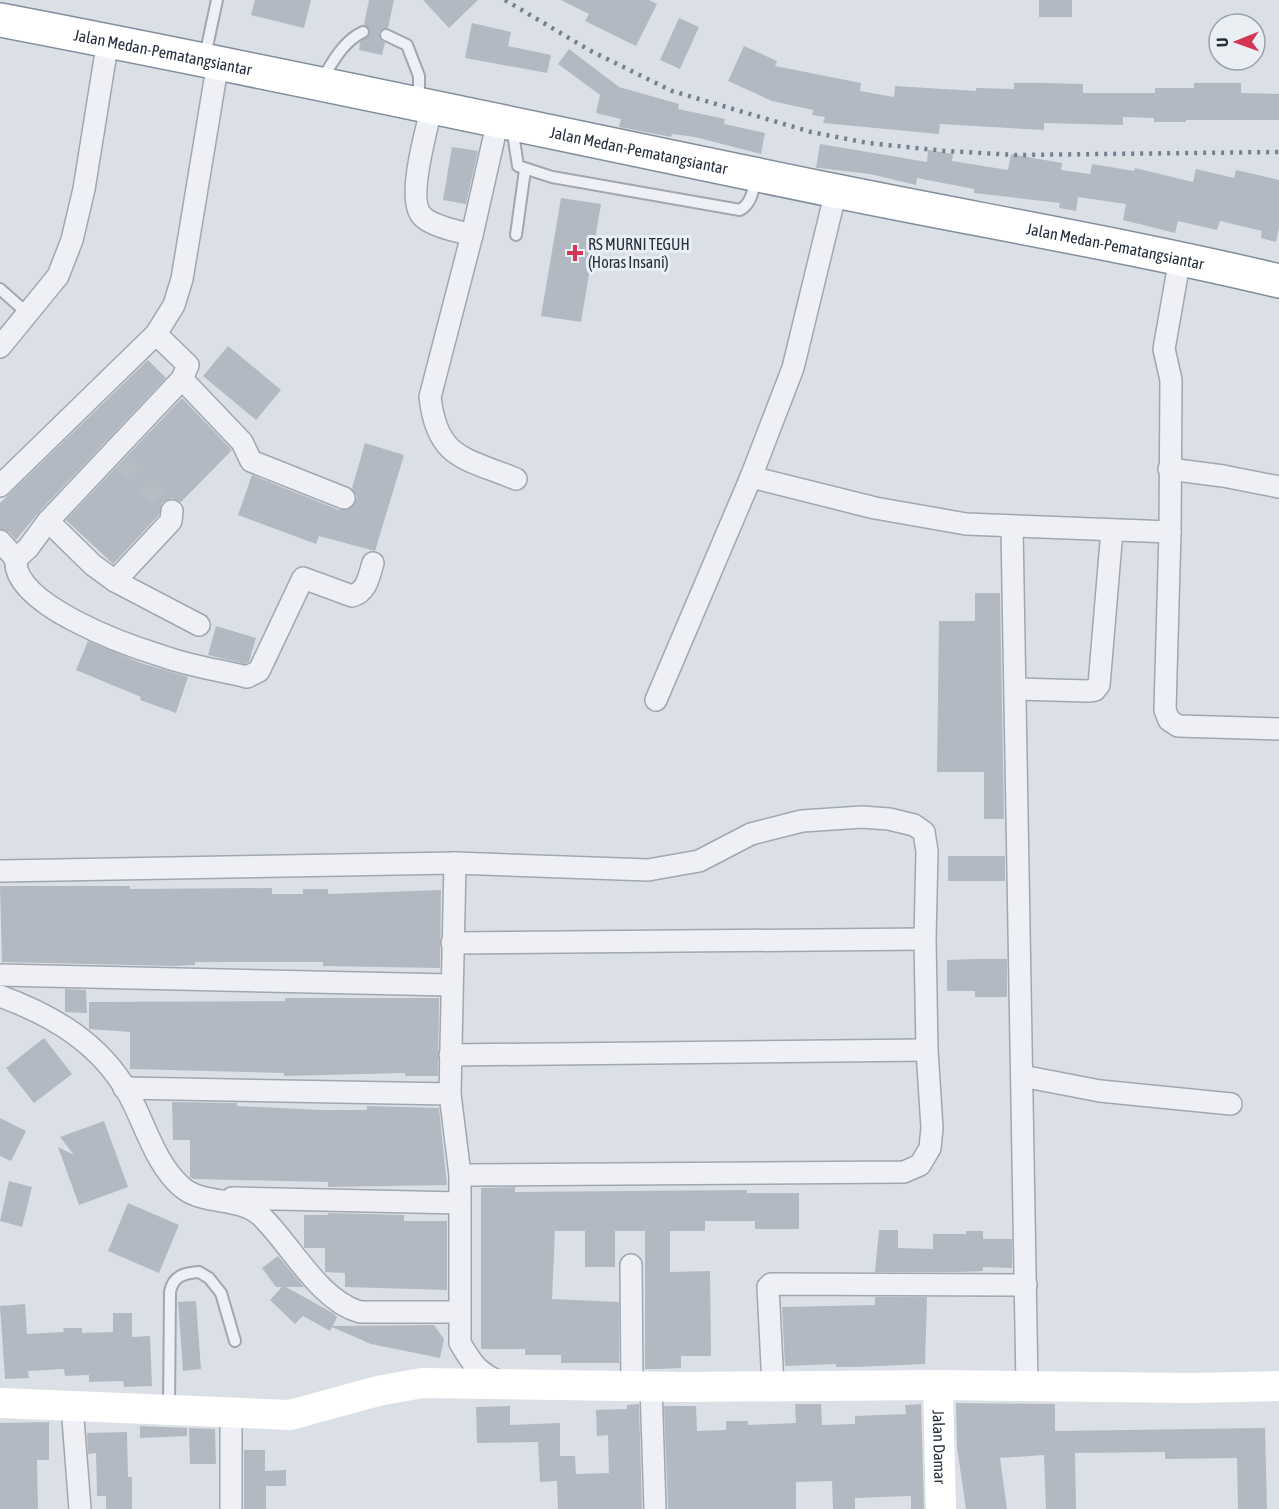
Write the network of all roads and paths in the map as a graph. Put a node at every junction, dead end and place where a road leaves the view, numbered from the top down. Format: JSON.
{"nodes":[{"id":1,"x":217,"y":0,"type":"edge"},
{"id":2,"x":0,"y":20,"type":"edge"},
{"id":3,"x":363,"y":32,"type":"dead end"},
{"id":4,"x":387,"y":35,"type":"dead end"},
{"id":5,"x":108,"y":40,"type":"junction"},
{"id":6,"x":211,"y":60,"type":"junction"},
{"id":7,"x":320,"y":83,"type":"junction"},
{"id":8,"x":426,"y":105,"type":"junction"},
{"id":9,"x":504,"y":121,"type":"junction"},
{"id":10,"x":525,"y":170,"type":"junction"},
{"id":11,"x":757,"y":174,"type":"junction"},
{"id":12,"x":836,"y":191,"type":"junction"},
{"id":13,"x":472,"y":235,"type":"junction"},
{"id":14,"x":516,"y":235,"type":"dead end"},
{"id":15,"x":1180,"y":258,"type":"junction"},
{"id":16,"x":1279,"y":281,"type":"edge"},
{"id":17,"x":0,"y":289,"type":"edge"},
{"id":18,"x":27,"y":313,"type":"junction"},
{"id":19,"x":156,"y":334,"type":"junction"},
{"id":20,"x":0,"y":347,"type":"edge"},
{"id":21,"x":182,"y":379,"type":"junction"},
{"id":22,"x":1169,"y":469,"type":"junction"},
{"id":23,"x":751,"y":477,"type":"junction"},
{"id":24,"x":516,"y":479,"type":"dead end"},
{"id":25,"x":0,"y":486,"type":"edge"},
{"id":26,"x":1279,"y":487,"type":"edge"},
{"id":27,"x":344,"y":498,"type":"dead end"},
{"id":28,"x":172,"y":511,"type":"dead end"},
{"id":29,"x":48,"y":521,"type":"junction"},
{"id":30,"x":1012,"y":528,"type":"junction"},
{"id":31,"x":1112,"y":530,"type":"junction"},
{"id":32,"x":1170,"y":532,"type":"junction"},
{"id":33,"x":0,"y":541,"type":"edge"},
{"id":34,"x":16,"y":559,"type":"junction"},
{"id":35,"x":373,"y":563,"type":"dead end"},
{"id":36,"x":115,"y":580,"type":"junction"},
{"id":37,"x":199,"y":625,"type":"dead end"},
{"id":38,"x":1015,"y":689,"type":"junction"},
{"id":39,"x":656,"y":700,"type":"dead end"},
{"id":40,"x":1279,"y":729,"type":"edge"},
{"id":41,"x":455,"y":863,"type":"junction"},
{"id":42,"x":0,"y":871,"type":"edge"},
{"id":43,"x":925,"y":939,"type":"junction"},
{"id":44,"x":452,"y":943,"type":"junction"},
{"id":45,"x":0,"y":975,"type":"edge"},
{"id":46,"x":450,"y":985,"type":"junction"},
{"id":47,"x":0,"y":996,"type":"edge"},
{"id":48,"x":927,"y":1050,"type":"junction"},
{"id":49,"x":450,"y":1055,"type":"junction"},
{"id":50,"x":1022,"y":1076,"type":"junction"},
{"id":51,"x":124,"y":1088,"type":"junction"},
{"id":52,"x":450,"y":1094,"type":"junction"},
{"id":53,"x":1231,"y":1104,"type":"dead end"},
{"id":54,"x":460,"y":1175,"type":"junction"},
{"id":55,"x":203,"y":1197,"type":"junction"},
{"id":56,"x":460,"y":1203,"type":"junction"},
{"id":57,"x":630,"y":1265,"type":"dead end"},
{"id":58,"x":1026,"y":1285,"type":"junction"},
{"id":59,"x":460,"y":1312,"type":"junction"},
{"id":60,"x":235,"y":1341,"type":"dead end"},
{"id":61,"x":505,"y":1384,"type":"junction"},
{"id":62,"x":938,"y":1385,"type":"junction"},
{"id":63,"x":642,"y":1386,"type":"junction"},
{"id":64,"x":773,"y":1386,"type":"junction"},
{"id":65,"x":1027,"y":1386,"type":"junction"},
{"id":66,"x":1279,"y":1386,"type":"edge"},
{"id":67,"x":0,"y":1403,"type":"edge"},
{"id":68,"x":72,"y":1406,"type":"junction"},
{"id":69,"x":170,"y":1410,"type":"junction"},
{"id":70,"x":231,"y":1413,"type":"junction"},
{"id":71,"x":80,"y":1509,"type":"edge"},
{"id":72,"x":231,"y":1509,"type":"edge"},
{"id":73,"x":655,"y":1509,"type":"edge"},
{"id":74,"x":941,"y":1509,"type":"edge"}],
"edges":[{"from":1,"to":6,"type":"lane"},
{"from":2,"to":5,"type":"highway","name":"Jalan Medan-Pematangsiantar"},
{"from":3,"to":7,"type":"lane"},
{"from":4,"to":8,"type":"lane"},
{"from":5,"to":6,"type":"highway","name":"Jalan Medan-Pematangsiantar"},
{"from":5,"to":18,"type":"street"},
{"from":6,"to":7,"type":"highway","name":"Jalan Medan-Pematangsiantar"},
{"from":6,"to":19,"type":"street"},
{"from":7,"to":8,"type":"highway","name":"Jalan Medan-Pematangsiantar"},
{"from":8,"to":9,"type":"highway","name":"Jalan Medan-Pematangsiantar"},
{"from":8,"to":13,"type":"street"},
{"from":9,"to":10,"type":"lane"},
{"from":9,"to":11,"type":"highway","name":"Jalan Medan-Pematangsiantar"},
{"from":9,"to":13,"type":"street"},
{"from":10,"to":11,"type":"lane"},
{"from":10,"to":14,"type":"lane"},
{"from":11,"to":12,"type":"highway","name":"Jalan Medan-Pematangsiantar"},
{"from":12,"to":15,"type":"highway","name":"Jalan Medan-Pematangsiantar"},
{"from":12,"to":23,"type":"street"},
{"from":13,"to":24,"type":"street"},
{"from":15,"to":16,"type":"highway","name":"Jalan Medan-Pematangsiantar"},
{"from":15,"to":22,"type":"street"},
{"from":17,"to":18,"type":"lane"},
{"from":18,"to":20,"type":"street"},
{"from":19,"to":21,"type":"street"},
{"from":19,"to":25,"type":"street"},
{"from":21,"to":27,"type":"street"},
{"from":21,"to":29,"type":"street"},
{"from":22,"to":26,"type":"street"},
{"from":22,"to":32,"type":"street"},
{"from":23,"to":30,"type":"street"},
{"from":23,"to":39,"type":"street"},
{"from":28,"to":36,"type":"street"},
{"from":29,"to":34,"type":"street"},
{"from":29,"to":36,"type":"street"},
{"from":30,"to":31,"type":"street"},
{"from":30,"to":38,"type":"street"},
{"from":31,"to":32,"type":"street"},
{"from":31,"to":38,"type":"street"},
{"from":32,"to":40,"type":"street"},
{"from":33,"to":34,"type":"street"},
{"from":34,"to":35,"type":"street"},
{"from":36,"to":37,"type":"street"},
{"from":38,"to":50,"type":"street"},
{"from":41,"to":42,"type":"street"},
{"from":41,"to":43,"type":"street"},
{"from":41,"to":44,"type":"street"},
{"from":43,"to":44,"type":"street"},
{"from":43,"to":48,"type":"street"},
{"from":44,"to":46,"type":"street"},
{"from":45,"to":46,"type":"street"},
{"from":46,"to":49,"type":"street"},
{"from":47,"to":51,"type":"street"},
{"from":48,"to":49,"type":"street"},
{"from":48,"to":54,"type":"street"},
{"from":49,"to":52,"type":"street"},
{"from":50,"to":53,"type":"street"},
{"from":50,"to":58,"type":"street"},
{"from":51,"to":52,"type":"street"},
{"from":51,"to":55,"type":"street"},
{"from":52,"to":54,"type":"street"},
{"from":54,"to":56,"type":"street"},
{"from":55,"to":56,"type":"street"},
{"from":55,"to":59,"type":"street"},
{"from":56,"to":59,"type":"street"},
{"from":57,"to":63,"type":"street"},
{"from":58,"to":64,"type":"street"},
{"from":58,"to":65,"type":"street"},
{"from":59,"to":61,"type":"street"},
{"from":60,"to":69,"type":"lane"},
{"from":61,"to":63,"type":"street"},
{"from":61,"to":70,"type":"street"},
{"from":62,"to":64,"type":"street"},
{"from":62,"to":65,"type":"street"},
{"from":62,"to":74,"type":"street","name":"Jalan Damar"},
{"from":63,"to":64,"type":"street"},
{"from":63,"to":73,"type":"street"},
{"from":65,"to":66,"type":"street"},
{"from":67,"to":68,"type":"street"},
{"from":68,"to":69,"type":"street"},
{"from":68,"to":71,"type":"street"},
{"from":69,"to":70,"type":"street"},
{"from":70,"to":72,"type":"street"}]}
